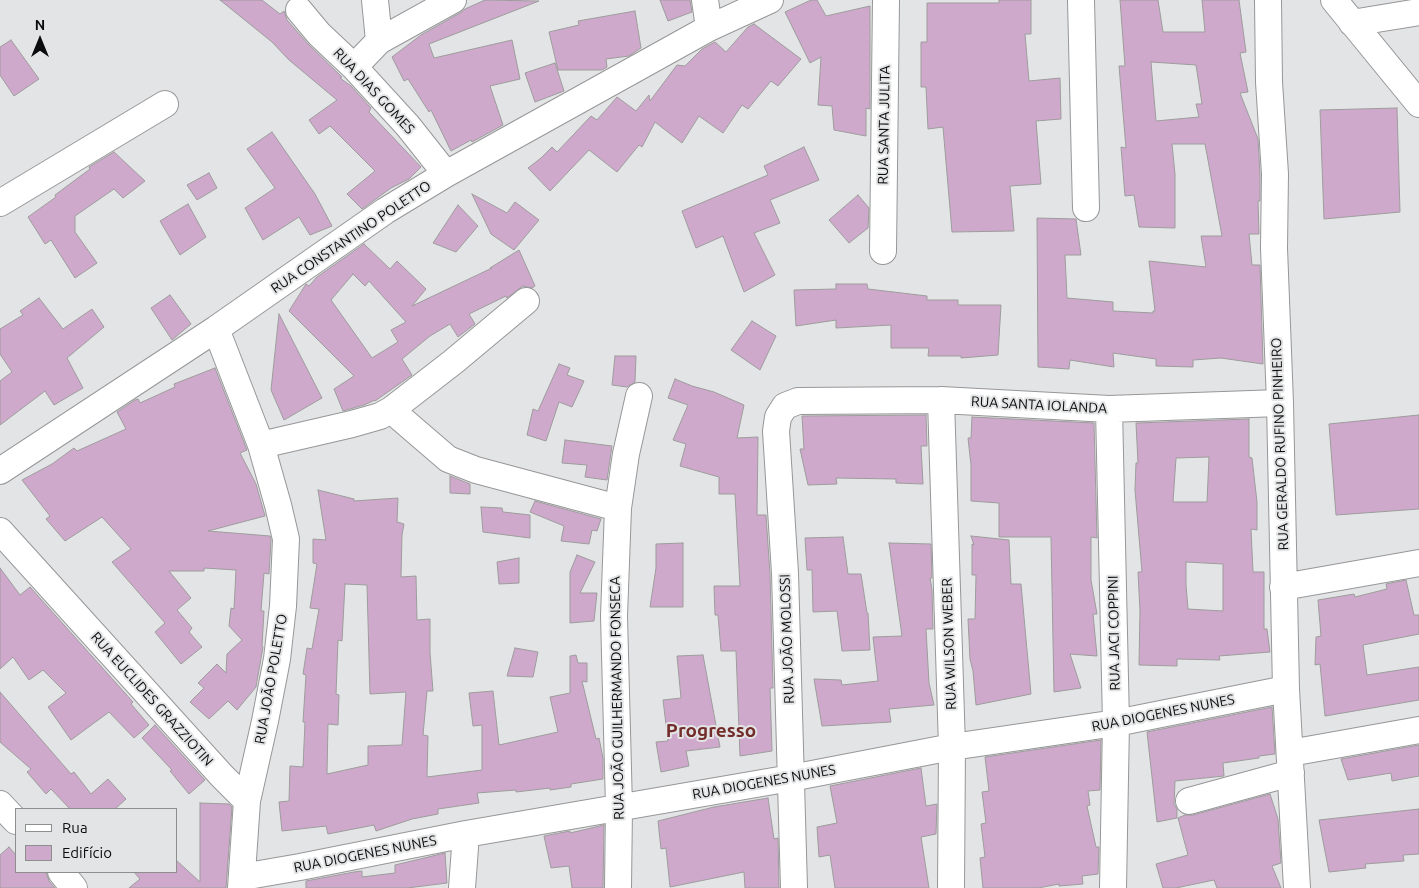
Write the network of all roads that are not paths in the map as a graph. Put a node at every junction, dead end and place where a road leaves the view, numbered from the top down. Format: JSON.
{"nodes":[{"id":1,"x":375,"y":0,"type":"edge"},
{"id":2,"x":453,"y":0,"type":"edge"},
{"id":3,"x":705,"y":0,"type":"edge"},
{"id":4,"x":770,"y":0,"type":"edge"},
{"id":5,"x":886,"y":0,"type":"edge"},
{"id":6,"x":1081,"y":0,"type":"edge"},
{"id":7,"x":1268,"y":0,"type":"edge"},
{"id":8,"x":1334,"y":0,"type":"edge"},
{"id":9,"x":299,"y":10,"type":"dead end"},
{"id":10,"x":1419,"y":12,"type":"edge"},
{"id":11,"x":1352,"y":23,"type":"junction"},
{"id":12,"x":708,"y":28,"type":"junction"},
{"id":13,"x":379,"y":40,"type":"junction"},
{"id":14,"x":354,"y":67,"type":"junction"},
{"id":15,"x":165,"y":104,"type":"dead end"},
{"id":16,"x":1419,"y":104,"type":"edge"},
{"id":17,"x":446,"y":174,"type":"junction"},
{"id":18,"x":0,"y":203,"type":"edge"},
{"id":19,"x":1086,"y":208,"type":"dead end"},
{"id":20,"x":883,"y":251,"type":"dead end"},
{"id":21,"x":526,"y":301,"type":"dead end"},
{"id":22,"x":216,"y":329,"type":"junction"},
{"id":23,"x":639,"y":396,"type":"dead end"},
{"id":24,"x":941,"y":400,"type":"junction"},
{"id":25,"x":798,"y":401,"type":"joint"},
{"id":26,"x":1280,"y":403,"type":"junction"},
{"id":27,"x":1109,"y":409,"type":"junction"},
{"id":28,"x":391,"y":410,"type":"junction"},
{"id":29,"x":260,"y":445,"type":"junction"},
{"id":30,"x":0,"y":470,"type":"edge"},
{"id":31,"x":618,"y":508,"type":"junction"},
{"id":32,"x":0,"y":531,"type":"edge"},
{"id":33,"x":1419,"y":563,"type":"edge"},
{"id":34,"x":1283,"y":587,"type":"junction"},
{"id":35,"x":1286,"y":689,"type":"junction"},
{"id":36,"x":1116,"y":722,"type":"junction"},
{"id":37,"x":1419,"y":730,"type":"edge"},
{"id":38,"x":952,"y":747,"type":"junction"},
{"id":39,"x":1291,"y":763,"type":"junction"},
{"id":40,"x":791,"y":778,"type":"junction"},
{"id":41,"x":247,"y":801,"type":"junction"},
{"id":42,"x":1189,"y":801,"type":"dead end"},
{"id":43,"x":0,"y":804,"type":"edge"},
{"id":44,"x":619,"y":807,"type":"junction"},
{"id":45,"x":15,"y":820,"type":"edge"},
{"id":46,"x":466,"y":834,"type":"junction"},
{"id":47,"x":62,"y":873,"type":"edge"},
{"id":48,"x":300,"y":878,"type":"edge"},
{"id":49,"x":242,"y":883,"type":"edge"},
{"id":50,"x":74,"y":888,"type":"edge"},
{"id":51,"x":462,"y":888,"type":"edge"},
{"id":52,"x":618,"y":888,"type":"edge"},
{"id":53,"x":794,"y":888,"type":"edge"},
{"id":54,"x":951,"y":888,"type":"edge"},
{"id":55,"x":1113,"y":888,"type":"edge"},
{"id":56,"x":1297,"y":888,"type":"edge"}],
"edges":[{"from":1,"to":13,"type":"street"},
{"from":2,"to":13,"type":"street"},
{"from":3,"to":12,"type":"street"},
{"from":4,"to":12,"type":"street","name":"RUA CONSTANTINO POLETTO"},
{"from":5,"to":20,"type":"street","name":"RUA SANTA JULITA"},
{"from":6,"to":19,"type":"street"},
{"from":7,"to":26,"type":"street","name":"RUA GERALDO RUFINO PINHEIRO"},
{"from":8,"to":11,"type":"street"},
{"from":9,"to":14,"type":"street","name":"RUA DIAS GOMES"},
{"from":10,"to":11,"type":"street"},
{"from":11,"to":16,"type":"street"},
{"from":12,"to":17,"type":"street","name":"RUA CONSTANTINO POLETTO"},
{"from":13,"to":14,"type":"street"},
{"from":14,"to":17,"type":"street","name":"RUA DIAS GOMES"},
{"from":15,"to":18,"type":"street"},
{"from":17,"to":22,"type":"street","name":"RUA CONSTANTINO POLETTO"},
{"from":21,"to":28,"type":"street"},
{"from":22,"to":29,"type":"street","name":"RUA JOÃO POLETTO"},
{"from":22,"to":30,"type":"street","name":"RUA CONSTANTINO POLETTO"},
{"from":23,"to":31,"type":"street","name":"RUA JOÃO GUILHERMANDO FONSECA"},
{"from":24,"to":25,"type":"street","name":"RUA SANTA IOLANDA"},
{"from":24,"to":27,"type":"street","name":"RUA SANTA IOLANDA"},
{"from":24,"to":38,"type":"street","name":"RUA WILSON WEBER"},
{"from":25,"to":40,"type":"street","name":"RUA JOÃO MOLOSSI"},
{"from":26,"to":27,"type":"street","name":"RUA SANTA IOLANDA"},
{"from":26,"to":34,"type":"street","name":"RUA GERALDO RUFINO PINHEIRO"},
{"from":27,"to":36,"type":"street","name":"RUA JACI COPPINI"},
{"from":28,"to":29,"type":"street"},
{"from":28,"to":31,"type":"street"},
{"from":29,"to":41,"type":"street","name":"RUA JOÃO POLETTO"},
{"from":31,"to":44,"type":"street","name":"RUA JOÃO GUILHERMANDO FONSECA"},
{"from":32,"to":41,"type":"street","name":"RUA EUCLIDES GRAZZIOTIN"},
{"from":33,"to":34,"type":"street"},
{"from":34,"to":35,"type":"street","name":"RUA GERALDO RUFINO PINHEIRO"},
{"from":35,"to":36,"type":"street","name":"RUA DIOGENES NUNES"},
{"from":35,"to":39,"type":"street","name":"RUA GERALDO RUFINO PINHEIRO"},
{"from":36,"to":38,"type":"street","name":"RUA DIOGENES NUNES"},
{"from":36,"to":55,"type":"street","name":"RUA JACI COPPINI"},
{"from":37,"to":39,"type":"street"},
{"from":38,"to":40,"type":"street","name":"RUA DIOGENES NUNES"},
{"from":38,"to":54,"type":"street","name":"RUA WILSON WEBER"},
{"from":39,"to":42,"type":"street"},
{"from":39,"to":56,"type":"street","name":"RUA GERALDO RUFINO PINHEIRO"},
{"from":40,"to":44,"type":"street","name":"RUA DIOGENES NUNES"},
{"from":40,"to":53,"type":"street","name":"RUA JOÃO MOLOSSI"},
{"from":41,"to":49,"type":"street"},
{"from":43,"to":45,"type":"street"},
{"from":44,"to":46,"type":"street","name":"RUA DIOGENES NUNES"},
{"from":44,"to":52,"type":"street","name":"RUA JOÃO GUILHERMANDO FONSECA"},
{"from":46,"to":48,"type":"street","name":"RUA DIOGENES NUNES"},
{"from":46,"to":51,"type":"street"},
{"from":47,"to":50,"type":"street"},
{"from":48,"to":49,"type":"street","name":"RUA DIOGENES NUNES"}]}
